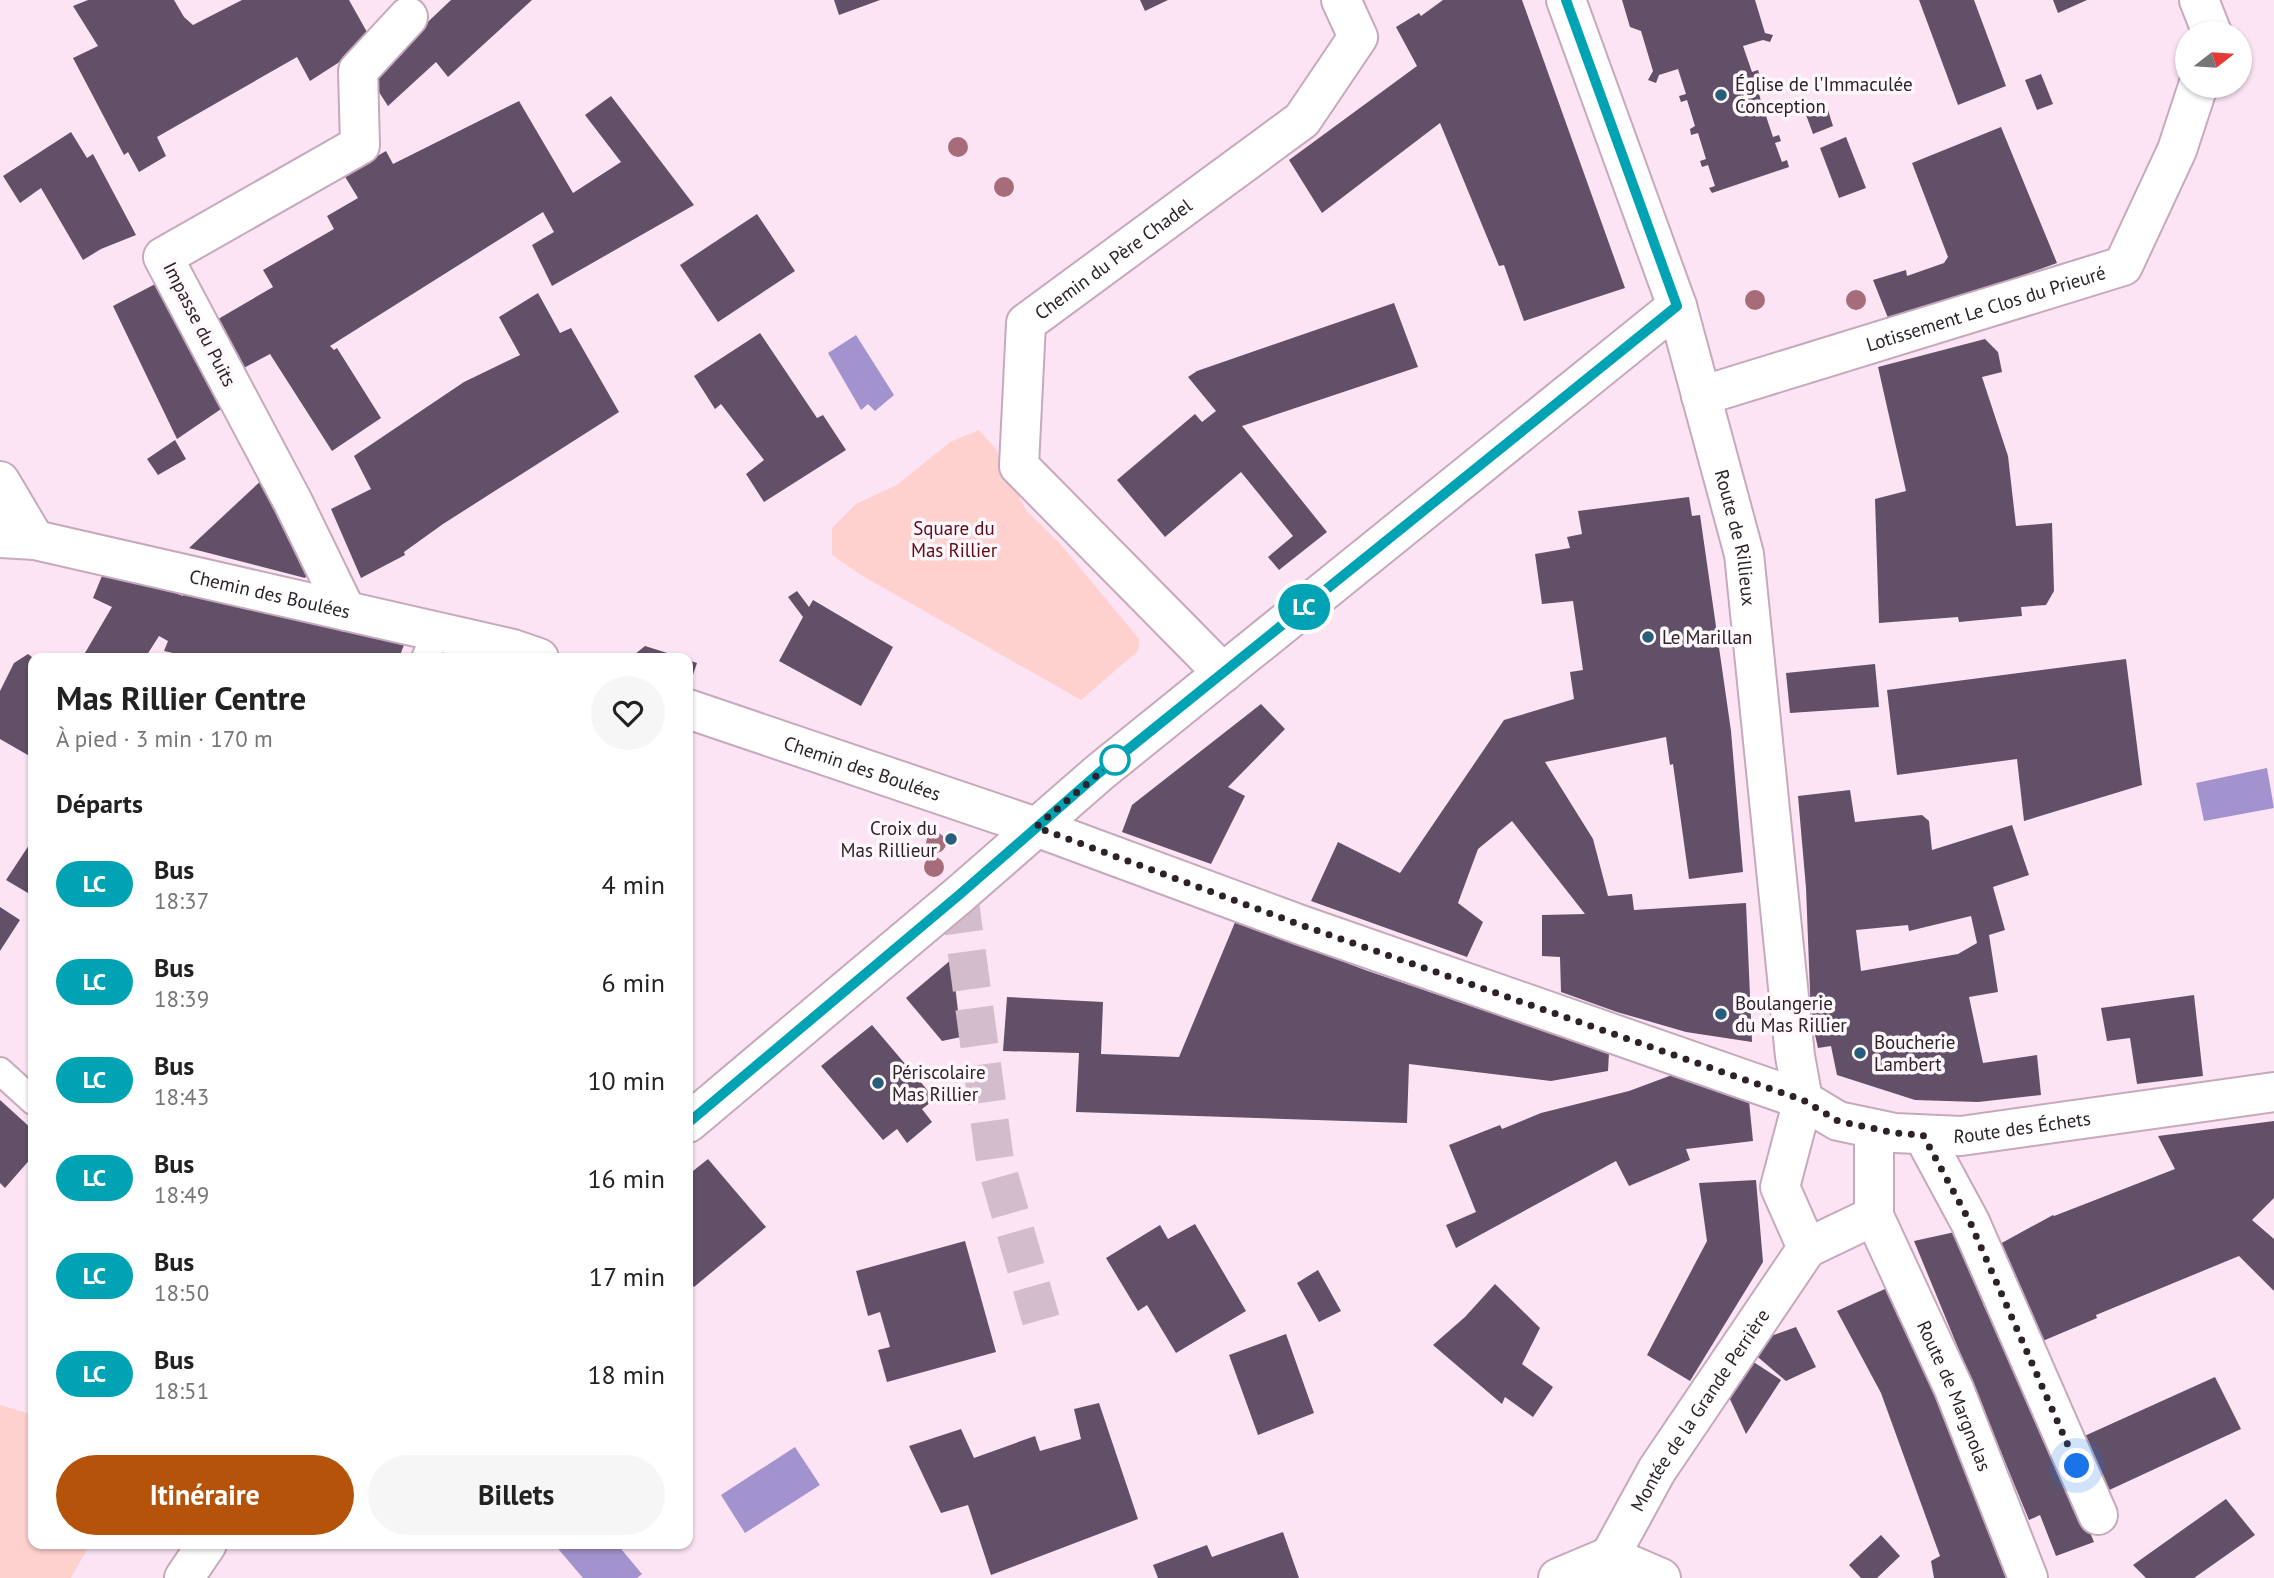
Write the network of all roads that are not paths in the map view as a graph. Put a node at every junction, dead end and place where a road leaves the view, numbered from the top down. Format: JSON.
{"nodes":[{"id":1,"x":1341,"y":0,"type":"edge"},
{"id":2,"x":1566,"y":0,"type":"edge"},
{"id":3,"x":2199,"y":0,"type":"edge"},
{"id":4,"x":408,"y":17,"type":"dead end"},
{"id":5,"x":2207,"y":21,"type":"edge"},
{"id":6,"x":2194,"y":98,"type":"edge"},
{"id":7,"x":1677,"y":306,"type":"junction"},
{"id":8,"x":1701,"y":396,"type":"junction"},
{"id":9,"x":0,"y":481,"type":"edge"},
{"id":10,"x":18,"y":539,"type":"edge"},
{"id":11,"x":346,"y":611,"type":"junction"},
{"id":12,"x":431,"y":645,"type":"edge"},
{"id":13,"x":525,"y":653,"type":"edge"},
{"id":14,"x":1223,"y":673,"type":"junction"},
{"id":15,"x":693,"y":711,"type":"edge"},
{"id":16,"x":1036,"y":827,"type":"junction"},
{"id":17,"x":0,"y":1072,"type":"edge"},
{"id":18,"x":2274,"y":1092,"type":"edge"},
{"id":19,"x":28,"y":1097,"type":"edge"},
{"id":20,"x":1803,"y":1100,"type":"junction"},
{"id":21,"x":693,"y":1119,"type":"edge"},
{"id":22,"x":1874,"y":1129,"type":"junction"},
{"id":23,"x":1923,"y":1135,"type":"junction"},
{"id":24,"x":1874,"y":1216,"type":"junction"},
{"id":25,"x":1807,"y":1248,"type":"junction"},
{"id":26,"x":2098,"y":1515,"type":"dead end"},
{"id":27,"x":204,"y":1549,"type":"edge"},
{"id":28,"x":1608,"y":1567,"type":"edge"},
{"id":29,"x":184,"y":1578,"type":"edge"},
{"id":30,"x":1558,"y":1578,"type":"edge"},
{"id":31,"x":1661,"y":1578,"type":"edge"},
{"id":32,"x":2028,"y":1578,"type":"edge"}],
"edges":[{"from":1,"to":14,"type":"street","name":"Chemin du Père Chadel"},
{"from":2,"to":7,"type":"street","name":"Route de Rillieux"},
{"from":3,"to":5,"type":"street"},
{"from":4,"to":11,"type":"street","name":"Impasse du Puits"},
{"from":6,"to":8,"type":"street","name":"Lotissement Le Clos du Prieuré"},
{"from":7,"to":8,"type":"street","name":"Route de Rillieux"},
{"from":7,"to":14,"type":"street"},
{"from":8,"to":20,"type":"street","name":"Route de Rillieux"},
{"from":9,"to":10,"type":"street"},
{"from":10,"to":11,"type":"street","name":"Chemin des Boulées"},
{"from":11,"to":12,"type":"street","name":"Chemin des Boulées"},
{"from":12,"to":13,"type":"street","name":"Chemin des Boulées"},
{"from":14,"to":16,"type":"street"},
{"from":15,"to":16,"type":"street","name":"Chemin des Boulées"},
{"from":16,"to":20,"type":"street","name":"Route des Échets"},
{"from":16,"to":21,"type":"street"},
{"from":17,"to":19,"type":"lane"},
{"from":18,"to":23,"type":"street","name":"Route des Échets"},
{"from":20,"to":22,"type":"street","name":"Route des Échets"},
{"from":20,"to":25,"type":"street"},
{"from":22,"to":23,"type":"street","name":"Route des Échets"},
{"from":22,"to":24,"type":"street"},
{"from":23,"to":26,"type":"street"},
{"from":24,"to":25,"type":"street"},
{"from":24,"to":32,"type":"street","name":"Route de Margnolas"},
{"from":25,"to":28,"type":"street","name":"Montée de la Grande Perrière"},
{"from":27,"to":29,"type":"street"},
{"from":28,"to":30,"type":"street"},
{"from":28,"to":31,"type":"street"}]}
